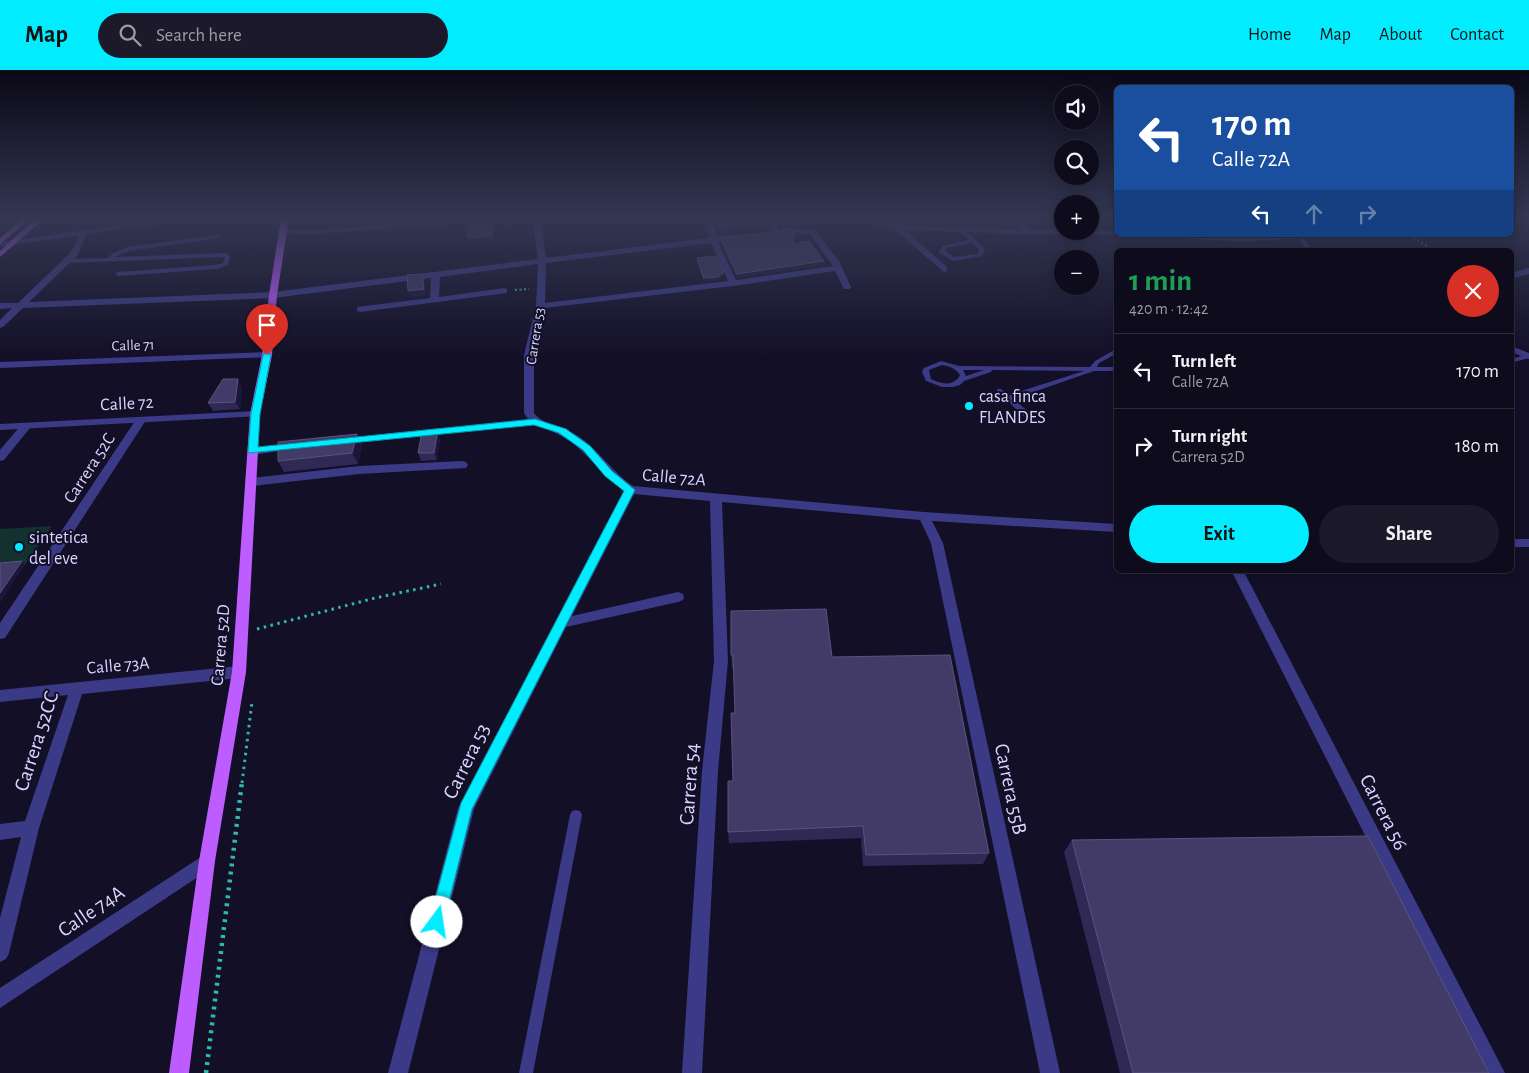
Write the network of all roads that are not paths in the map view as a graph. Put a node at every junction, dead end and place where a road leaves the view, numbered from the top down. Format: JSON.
{"nodes":[{"id":1,"x":62,"y":265,"type":"edge"},
{"id":2,"x":224,"y":265,"type":"edge"},
{"id":3,"x":277,"y":265,"type":"edge"},
{"id":4,"x":519,"y":265,"type":"edge"},
{"id":5,"x":542,"y":265,"type":"edge"},
{"id":6,"x":726,"y":265,"type":"edge"},
{"id":7,"x":836,"y":265,"type":"edge"},
{"id":8,"x":940,"y":265,"type":"edge"},
{"id":9,"x":838,"y":268,"type":"junction"},
{"id":10,"x":944,"y":268,"type":"dead end"},
{"id":11,"x":1529,"y":271,"type":"edge"},
{"id":12,"x":118,"y":274,"type":"dead end"},
{"id":13,"x":436,"y":275,"type":"junction"},
{"id":14,"x":1514,"y":275,"type":"edge"},
{"id":15,"x":734,"y":283,"type":"junction"},
{"id":16,"x":847,"y":287,"type":"dead end"},
{"id":17,"x":504,"y":291,"type":"road end"},
{"id":18,"x":272,"y":295,"type":"junction"},
{"id":19,"x":434,"y":300,"type":"junction"},
{"id":20,"x":19,"y":305,"type":"junction"},
{"id":21,"x":0,"y":306,"type":"edge"},
{"id":22,"x":540,"y":306,"type":"junction"},
{"id":23,"x":360,"y":309,"type":"dead end"},
{"id":24,"x":0,"y":325,"type":"edge"},
{"id":25,"x":1514,"y":350,"type":"edge"},
{"id":26,"x":1114,"y":352,"type":"edge"},
{"id":27,"x":267,"y":355,"type":"junction"},
{"id":28,"x":1529,"y":356,"type":"edge"},
{"id":29,"x":1514,"y":359,"type":"edge"},
{"id":30,"x":0,"y":365,"type":"edge"},
{"id":31,"x":1094,"y":367,"type":"junction"},
{"id":32,"x":958,"y":368,"type":"junction"},
{"id":33,"x":999,"y":369,"type":"junction"},
{"id":34,"x":1114,"y":369,"type":"edge"},
{"id":35,"x":963,"y":379,"type":"junction"},
{"id":36,"x":998,"y":390,"type":"dead end"},
{"id":37,"x":1008,"y":398,"type":"junction"},
{"id":38,"x":255,"y":414,"type":"junction"},
{"id":39,"x":1031,"y":418,"type":"dead end"},
{"id":40,"x":141,"y":420,"type":"junction"},
{"id":41,"x":535,"y":422,"type":"junction"},
{"id":42,"x":26,"y":426,"type":"junction"},
{"id":43,"x":0,"y":427,"type":"edge"},
{"id":44,"x":332,"y":443,"type":"edge"},
{"id":45,"x":303,"y":446,"type":"edge"},
{"id":46,"x":253,"y":451,"type":"junction"},
{"id":47,"x":0,"y":457,"type":"edge"},
{"id":48,"x":462,"y":465,"type":"dead end"},
{"id":49,"x":251,"y":482,"type":"junction"},
{"id":50,"x":630,"y":490,"type":"junction"},
{"id":51,"x":716,"y":498,"type":"junction"},
{"id":52,"x":924,"y":516,"type":"junction"},
{"id":53,"x":1114,"y":528,"type":"edge"},
{"id":54,"x":1514,"y":543,"type":"edge"},
{"id":55,"x":1529,"y":543,"type":"edge"},
{"id":56,"x":1239,"y":573,"type":"edge"},
{"id":57,"x":678,"y":597,"type":"dead end"},
{"id":58,"x":562,"y":623,"type":"junction"},
{"id":59,"x":0,"y":634,"type":"edge"},
{"id":60,"x":239,"y":672,"type":"junction"},
{"id":61,"x":77,"y":688,"type":"junction"},
{"id":62,"x":0,"y":696,"type":"edge"},
{"id":63,"x":576,"y":814,"type":"dead end"},
{"id":64,"x":31,"y":828,"type":"junction"},
{"id":65,"x":0,"y":832,"type":"edge"},
{"id":66,"x":206,"y":861,"type":"junction"},
{"id":67,"x":0,"y":953,"type":"edge"},
{"id":68,"x":0,"y":999,"type":"edge"},
{"id":69,"x":178,"y":1073,"type":"edge"},
{"id":70,"x":398,"y":1073,"type":"edge"},
{"id":71,"x":526,"y":1073,"type":"edge"},
{"id":72,"x":692,"y":1073,"type":"edge"},
{"id":73,"x":1050,"y":1073,"type":"edge"},
{"id":74,"x":1495,"y":1073,"type":"edge"}],
"edges":[{"from":1,"to":20,"type":"street"},
{"from":2,"to":12,"type":"lane"},
{"from":3,"to":18,"type":"main road","name":"Carrera 52D"},
{"from":4,"to":13,"type":"street"},
{"from":5,"to":22,"type":"street","name":"Carrera 53"},
{"from":6,"to":15,"type":"street"},
{"from":7,"to":9,"type":"street"},
{"from":8,"to":10,"type":"street"},
{"from":9,"to":15,"type":"street"},
{"from":9,"to":16,"type":"street"},
{"from":11,"to":14,"type":"street"},
{"from":13,"to":18,"type":"street"},
{"from":13,"to":19,"type":"street"},
{"from":15,"to":22,"type":"street"},
{"from":17,"to":19,"type":"street"},
{"from":18,"to":20,"type":"street"},
{"from":18,"to":27,"type":"main road","name":"Carrera 52D"},
{"from":19,"to":23,"type":"street"},
{"from":20,"to":21,"type":"street"},
{"from":20,"to":24,"type":"street"},
{"from":22,"to":41,"type":"street","name":"Carrera 53"},
{"from":25,"to":28,"type":"street"},
{"from":26,"to":31,"type":"lane"},
{"from":27,"to":30,"type":"street","name":"Calle 71"},
{"from":27,"to":38,"type":"main road","name":"Carrera 52D"},
{"from":28,"to":29,"type":"lane"},
{"from":31,"to":33,"type":"lane"},
{"from":31,"to":34,"type":"lane"},
{"from":31,"to":37,"type":"lane"},
{"from":32,"to":33,"type":"lane"},
{"from":32,"to":35,"type":"lane"},
{"from":32,"to":35,"type":"lane"},
{"from":33,"to":35,"type":"lane"},
{"from":36,"to":37,"type":"lane"},
{"from":37,"to":39,"type":"lane"},
{"from":38,"to":40,"type":"street","name":"Calle 72"},
{"from":38,"to":46,"type":"main road","name":"Carrera 52D"},
{"from":40,"to":42,"type":"street","name":"Calle 72"},
{"from":40,"to":59,"type":"street","name":"Carrera 52C"},
{"from":41,"to":44,"type":"street","name":"Calle 72A"},
{"from":41,"to":50,"type":"street","name":"Calle 72A"},
{"from":42,"to":43,"type":"street","name":"Calle 72"},
{"from":42,"to":47,"type":"street"},
{"from":45,"to":46,"type":"street"},
{"from":46,"to":49,"type":"main road","name":"Carrera 52D"},
{"from":48,"to":49,"type":"street"},
{"from":49,"to":60,"type":"main road","name":"Carrera 52D"},
{"from":50,"to":51,"type":"street","name":"Calle 72A"},
{"from":50,"to":58,"type":"street","name":"Carrera 53"},
{"from":51,"to":52,"type":"street","name":"Calle 72A"},
{"from":51,"to":72,"type":"street","name":"Carrera 54"},
{"from":52,"to":53,"type":"street","name":"Calle 72A"},
{"from":52,"to":73,"type":"street","name":"Carrera 55B"},
{"from":54,"to":55,"type":"street"},
{"from":56,"to":74,"type":"street","name":"Carrera 56"},
{"from":57,"to":58,"type":"street"},
{"from":58,"to":70,"type":"street","name":"Carrera 53"},
{"from":60,"to":61,"type":"street","name":"Calle 73A"},
{"from":60,"to":66,"type":"main road","name":"Carrera 52D"},
{"from":61,"to":62,"type":"street","name":"Calle 73A"},
{"from":61,"to":64,"type":"street","name":"Carrera 52CC"},
{"from":63,"to":71,"type":"lane"},
{"from":64,"to":65,"type":"street"},
{"from":64,"to":67,"type":"street","name":"Carrera 52CC"},
{"from":66,"to":68,"type":"street","name":"Calle 74A"},
{"from":66,"to":69,"type":"main road","name":"Carrera 52D"}]}
